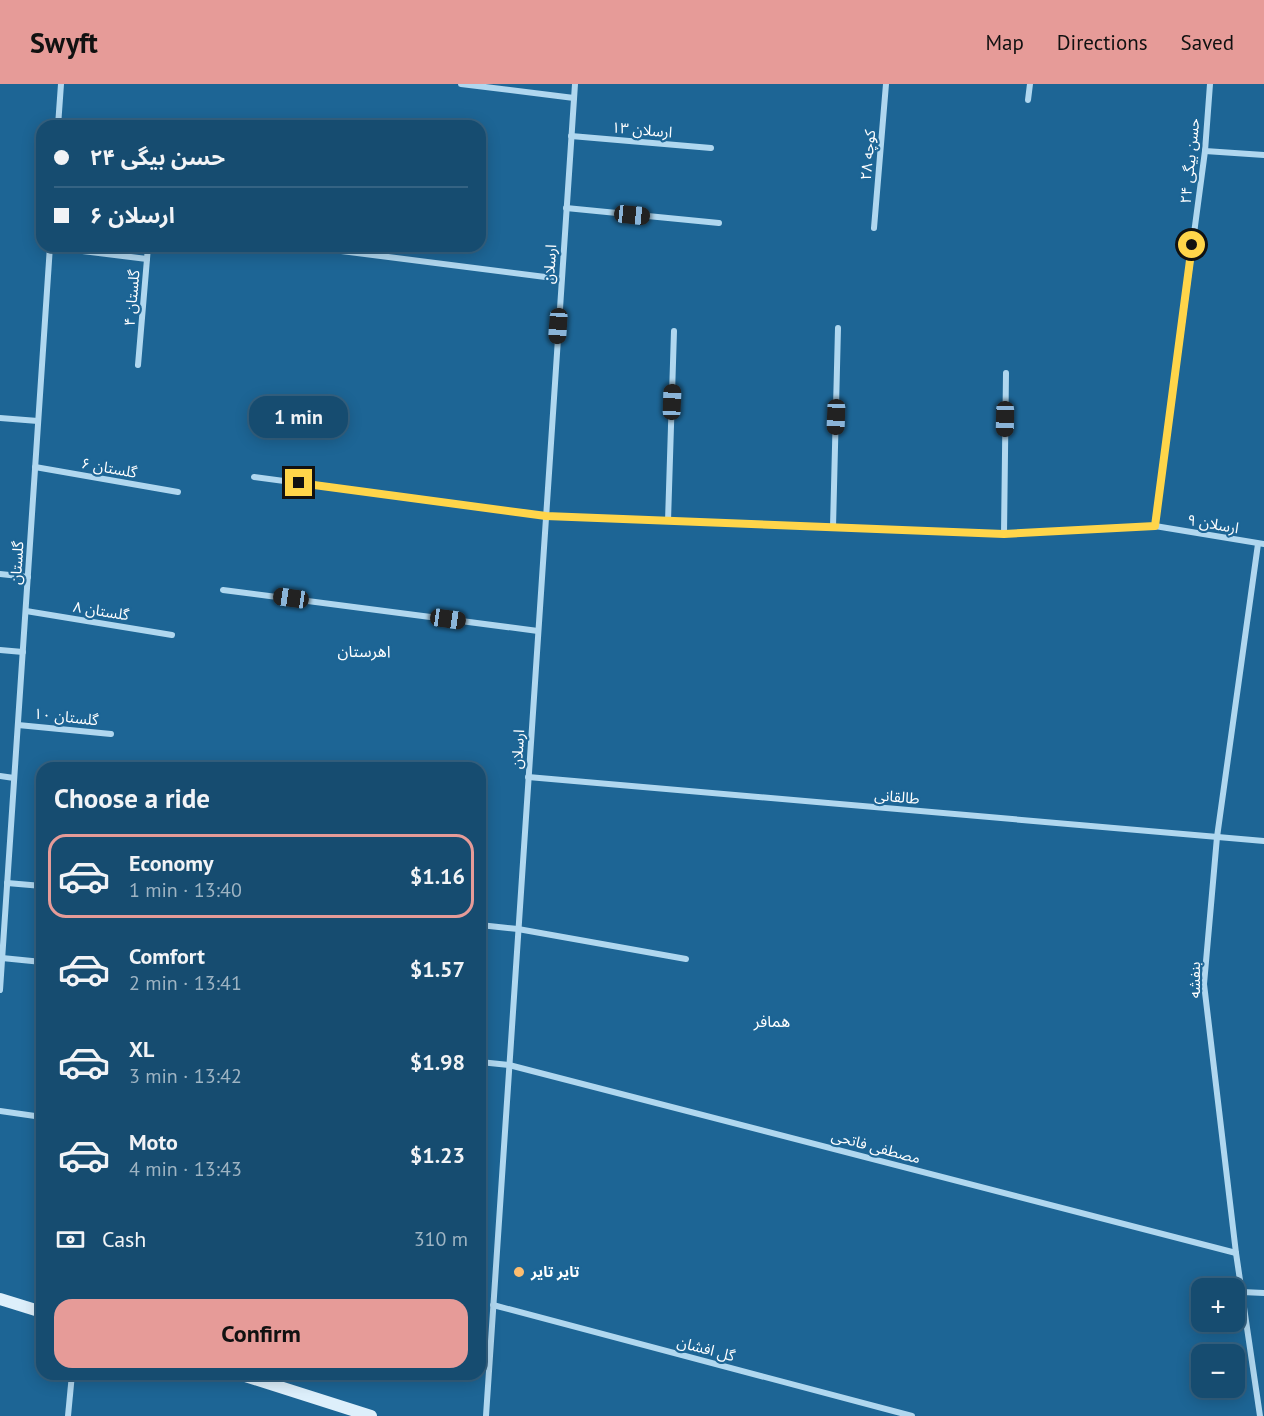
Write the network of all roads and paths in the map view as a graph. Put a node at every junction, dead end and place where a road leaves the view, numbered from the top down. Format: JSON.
{"nodes":[{"id":1,"x":61,"y":84,"type":"edge"},
{"id":2,"x":461,"y":84,"type":"edge"},
{"id":3,"x":574,"y":84,"type":"edge"},
{"id":4,"x":886,"y":84,"type":"edge"},
{"id":5,"x":1030,"y":84,"type":"edge"},
{"id":6,"x":1210,"y":84,"type":"edge"},
{"id":7,"x":574,"y":98,"type":"junction"},
{"id":8,"x":1028,"y":100,"type":"dead end"},
{"id":9,"x":58,"y":120,"type":"edge"},
{"id":10,"x":571,"y":136,"type":"junction"},
{"id":11,"x":711,"y":148,"type":"dead end"},
{"id":12,"x":1205,"y":151,"type":"junction"},
{"id":13,"x":1264,"y":155,"type":"edge"},
{"id":14,"x":566,"y":208,"type":"junction"},
{"id":15,"x":719,"y":223,"type":"dead end"},
{"id":16,"x":874,"y":228,"type":"dead end"},
{"id":17,"x":50,"y":252,"type":"edge"},
{"id":18,"x":95,"y":252,"type":"edge"},
{"id":19,"x":148,"y":252,"type":"edge"},
{"id":20,"x":349,"y":252,"type":"edge"},
{"id":21,"x":147,"y":259,"type":"junction"},
{"id":22,"x":561,"y":279,"type":"junction"},
{"id":23,"x":838,"y":328,"type":"dead end"},
{"id":24,"x":675,"y":331,"type":"dead end"},
{"id":25,"x":138,"y":365,"type":"dead end"},
{"id":26,"x":1006,"y":373,"type":"dead end"},
{"id":27,"x":0,"y":418,"type":"edge"},
{"id":28,"x":38,"y":421,"type":"junction"},
{"id":29,"x":35,"y":467,"type":"junction"},
{"id":30,"x":255,"y":477,"type":"dead end"},
{"id":31,"x":178,"y":492,"type":"dead end"},
{"id":32,"x":546,"y":516,"type":"junction"},
{"id":33,"x":668,"y":521,"type":"junction"},
{"id":34,"x":1155,"y":526,"type":"junction"},
{"id":35,"x":833,"y":527,"type":"junction"},
{"id":36,"x":1004,"y":534,"type":"junction"},
{"id":37,"x":1261,"y":544,"type":"edge"},
{"id":38,"x":0,"y":574,"type":"edge"},
{"id":39,"x":28,"y":577,"type":"junction"},
{"id":40,"x":223,"y":590,"type":"dead end"},
{"id":41,"x":26,"y":611,"type":"junction"},
{"id":42,"x":538,"y":631,"type":"junction"},
{"id":43,"x":172,"y":635,"type":"dead end"},
{"id":44,"x":0,"y":650,"type":"edge"},
{"id":45,"x":23,"y":652,"type":"junction"},
{"id":46,"x":18,"y":725,"type":"junction"},
{"id":47,"x":111,"y":734,"type":"dead end"},
{"id":48,"x":0,"y":776,"type":"edge"},
{"id":49,"x":528,"y":777,"type":"junction"},
{"id":50,"x":15,"y":778,"type":"junction"},
{"id":51,"x":1217,"y":837,"type":"junction"},
{"id":52,"x":1264,"y":841,"type":"edge"},
{"id":53,"x":7,"y":883,"type":"junction"},
{"id":54,"x":36,"y":885,"type":"edge"},
{"id":55,"x":3,"y":916,"type":"edge"},
{"id":56,"x":486,"y":926,"type":"edge"},
{"id":57,"x":518,"y":929,"type":"junction"},
{"id":58,"x":2,"y":958,"type":"junction"},
{"id":59,"x":686,"y":959,"type":"dead end"},
{"id":60,"x":36,"y":961,"type":"edge"},
{"id":61,"x":0,"y":990,"type":"edge"},
{"id":62,"x":486,"y":1063,"type":"edge"},
{"id":63,"x":509,"y":1065,"type":"junction"},
{"id":64,"x":0,"y":1112,"type":"edge"},
{"id":65,"x":36,"y":1116,"type":"edge"},
{"id":66,"x":1236,"y":1253,"type":"junction"},
{"id":67,"x":1240,"y":1278,"type":"edge"},
{"id":68,"x":1245,"y":1292,"type":"edge"},
{"id":69,"x":1264,"y":1293,"type":"edge"},
{"id":70,"x":0,"y":1299,"type":"edge"},
{"id":71,"x":493,"y":1305,"type":"junction"},
{"id":72,"x":36,"y":1310,"type":"edge"},
{"id":73,"x":1245,"y":1313,"type":"edge"},
{"id":74,"x":71,"y":1380,"type":"edge"},
{"id":75,"x":259,"y":1380,"type":"edge"},
{"id":76,"x":68,"y":1416,"type":"edge"},
{"id":77,"x":371,"y":1416,"type":"edge"},
{"id":78,"x":486,"y":1416,"type":"edge"},
{"id":79,"x":912,"y":1416,"type":"edge"},
{"id":80,"x":1260,"y":1416,"type":"edge"}],
"edges":[{"from":1,"to":9,"type":"street"},
{"from":2,"to":7,"type":"street"},
{"from":3,"to":7,"type":"street","name":"ارسلان"},
{"from":4,"to":16,"type":"street","name":"کوچه ۲۸"},
{"from":5,"to":8,"type":"street"},
{"from":6,"to":12,"type":"street","name":"حسن بیگی ۲۴"},
{"from":7,"to":10,"type":"street","name":"ارسلان"},
{"from":10,"to":11,"type":"street","name":"ارسلان ۱۳"},
{"from":10,"to":14,"type":"street","name":"ارسلان"},
{"from":12,"to":13,"type":"street"},
{"from":12,"to":34,"type":"street","name":"حسن بیگی ۲۴"},
{"from":14,"to":15,"type":"street"},
{"from":14,"to":22,"type":"street","name":"ارسلان"},
{"from":17,"to":28,"type":"street","name":"گلستان"},
{"from":18,"to":21,"type":"street","name":"گلستان ۴"},
{"from":19,"to":21,"type":"street"},
{"from":20,"to":22,"type":"street"},
{"from":21,"to":25,"type":"street","name":"گلستان ۴"},
{"from":22,"to":32,"type":"street","name":"ارسلان"},
{"from":23,"to":35,"type":"street"},
{"from":24,"to":33,"type":"street"},
{"from":26,"to":36,"type":"street"},
{"from":27,"to":28,"type":"street"},
{"from":28,"to":29,"type":"street","name":"گلستان"},
{"from":29,"to":31,"type":"street","name":"گلستان ۶"},
{"from":29,"to":39,"type":"street","name":"گلستان"},
{"from":30,"to":32,"type":"street","name":"ارسلان ۹"},
{"from":32,"to":33,"type":"street","name":"ارسلان ۹"},
{"from":32,"to":42,"type":"street","name":"ارسلان"},
{"from":33,"to":35,"type":"street","name":"ارسلان ۹"},
{"from":34,"to":36,"type":"street","name":"ارسلان ۹"},
{"from":34,"to":37,"type":"street","name":"ارسلان ۹"},
{"from":35,"to":36,"type":"street","name":"ارسلان ۹"},
{"from":37,"to":51,"type":"street","name":"بنفشه"},
{"from":38,"to":39,"type":"street"},
{"from":39,"to":41,"type":"street","name":"گلستان"},
{"from":40,"to":42,"type":"street"},
{"from":41,"to":43,"type":"street","name":"گلستان ۸"},
{"from":41,"to":45,"type":"street","name":"گلستان"},
{"from":42,"to":49,"type":"street","name":"ارسلان"},
{"from":44,"to":45,"type":"street"},
{"from":45,"to":46,"type":"street","name":"گلستان"},
{"from":46,"to":47,"type":"street","name":"گلستان ۱۰"},
{"from":46,"to":50,"type":"street","name":"گلستان"},
{"from":48,"to":50,"type":"street"},
{"from":49,"to":51,"type":"street","name":"طالقانی"},
{"from":49,"to":57,"type":"street","name":"ارسلان"},
{"from":50,"to":53,"type":"street","name":"گلستان"},
{"from":51,"to":52,"type":"street","name":"طالقانی"},
{"from":51,"to":66,"type":"street","name":"بنفشه"},
{"from":53,"to":54,"type":"street"},
{"from":53,"to":55,"type":"street","name":"گلستان"},
{"from":55,"to":58,"type":"street","name":"گلستان"},
{"from":56,"to":57,"type":"street"},
{"from":57,"to":59,"type":"street"},
{"from":57,"to":63,"type":"street","name":"ارسلان"},
{"from":58,"to":60,"type":"street"},
{"from":58,"to":61,"type":"street","name":"گلستان"},
{"from":62,"to":63,"type":"street","name":"مصطفی فاتحی"},
{"from":63,"to":66,"type":"street","name":"مصطفی فاتحی"},
{"from":63,"to":71,"type":"street","name":"ارسلان"},
{"from":64,"to":65,"type":"street"},
{"from":66,"to":67,"type":"street","name":"بنفشه"},
{"from":68,"to":69,"type":"street"},
{"from":70,"to":72,"type":"street"},
{"from":71,"to":78,"type":"street","name":"ارسلان"},
{"from":71,"to":79,"type":"street","name":"گل افشان"},
{"from":73,"to":80,"type":"street","name":"بنفشه"},
{"from":74,"to":76,"type":"street"},
{"from":75,"to":77,"type":"street"}]}
